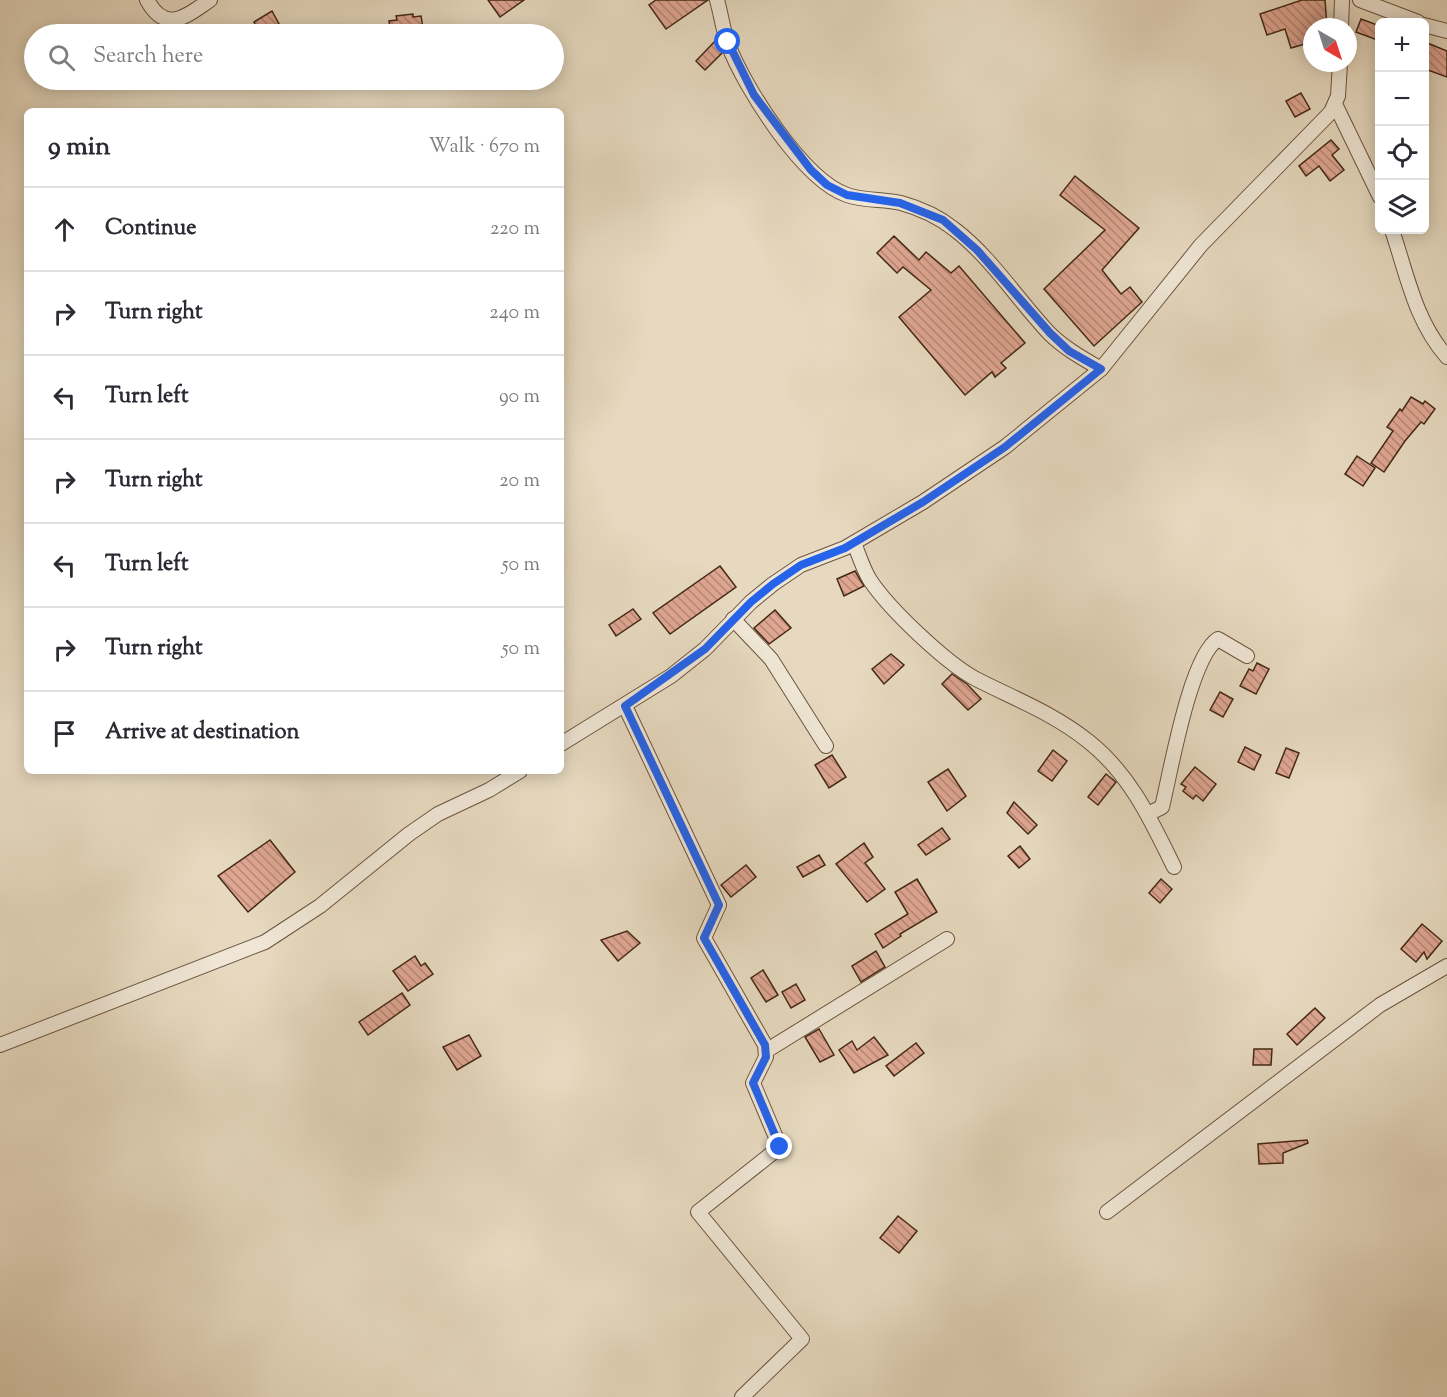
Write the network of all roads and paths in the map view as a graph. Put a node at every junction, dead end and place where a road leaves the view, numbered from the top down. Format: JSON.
{"nodes":[{"id":1,"x":147,"y":0,"type":"edge"},
{"id":2,"x":210,"y":0,"type":"edge"},
{"id":3,"x":717,"y":0,"type":"edge"},
{"id":4,"x":1342,"y":0,"type":"edge"},
{"id":5,"x":1360,"y":0,"type":"edge"},
{"id":6,"x":1341,"y":18,"type":"edge"},
{"id":7,"x":1407,"y":18,"type":"edge"},
{"id":8,"x":1429,"y":26,"type":"edge"},
{"id":9,"x":1447,"y":32,"type":"edge"},
{"id":10,"x":1339,"y":72,"type":"edge"},
{"id":11,"x":1335,"y":104,"type":"junction"},
{"id":12,"x":1375,"y":187,"type":"edge"},
{"id":13,"x":1393,"y":234,"type":"edge"},
{"id":14,"x":1447,"y":357,"type":"edge"},
{"id":15,"x":1101,"y":369,"type":"junction"},
{"id":16,"x":854,"y":543,"type":"junction"},
{"id":17,"x":733,"y":619,"type":"junction"},
{"id":18,"x":1247,"y":656,"type":"dead end"},
{"id":19,"x":625,"y":706,"type":"junction"},
{"id":20,"x":564,"y":742,"type":"edge"},
{"id":21,"x":826,"y":746,"type":"dead end"},
{"id":22,"x":515,"y":774,"type":"edge"},
{"id":23,"x":1148,"y":814,"type":"junction"},
{"id":24,"x":1174,"y":867,"type":"dead end"},
{"id":25,"x":947,"y":939,"type":"dead end"},
{"id":26,"x":1447,"y":966,"type":"edge"},
{"id":27,"x":0,"y":1045,"type":"edge"},
{"id":28,"x":766,"y":1051,"type":"junction"},
{"id":29,"x":1107,"y":1212,"type":"dead end"},
{"id":30,"x":742,"y":1397,"type":"edge"}],
"edges":[{"from":1,"to":2,"type":"street"},
{"from":3,"to":15,"type":"street"},
{"from":4,"to":6,"type":"street"},
{"from":5,"to":7,"type":"street"},
{"from":8,"to":9,"type":"street"},
{"from":10,"to":11,"type":"street"},
{"from":11,"to":12,"type":"street"},
{"from":11,"to":15,"type":"street"},
{"from":13,"to":14,"type":"street"},
{"from":15,"to":16,"type":"street"},
{"from":16,"to":17,"type":"street"},
{"from":16,"to":23,"type":"street"},
{"from":17,"to":19,"type":"street"},
{"from":17,"to":21,"type":"street"},
{"from":18,"to":23,"type":"street"},
{"from":19,"to":20,"type":"street"},
{"from":19,"to":28,"type":"street"},
{"from":22,"to":27,"type":"street"},
{"from":23,"to":24,"type":"street"},
{"from":25,"to":28,"type":"street"},
{"from":26,"to":29,"type":"street"},
{"from":28,"to":30,"type":"street"}]}
